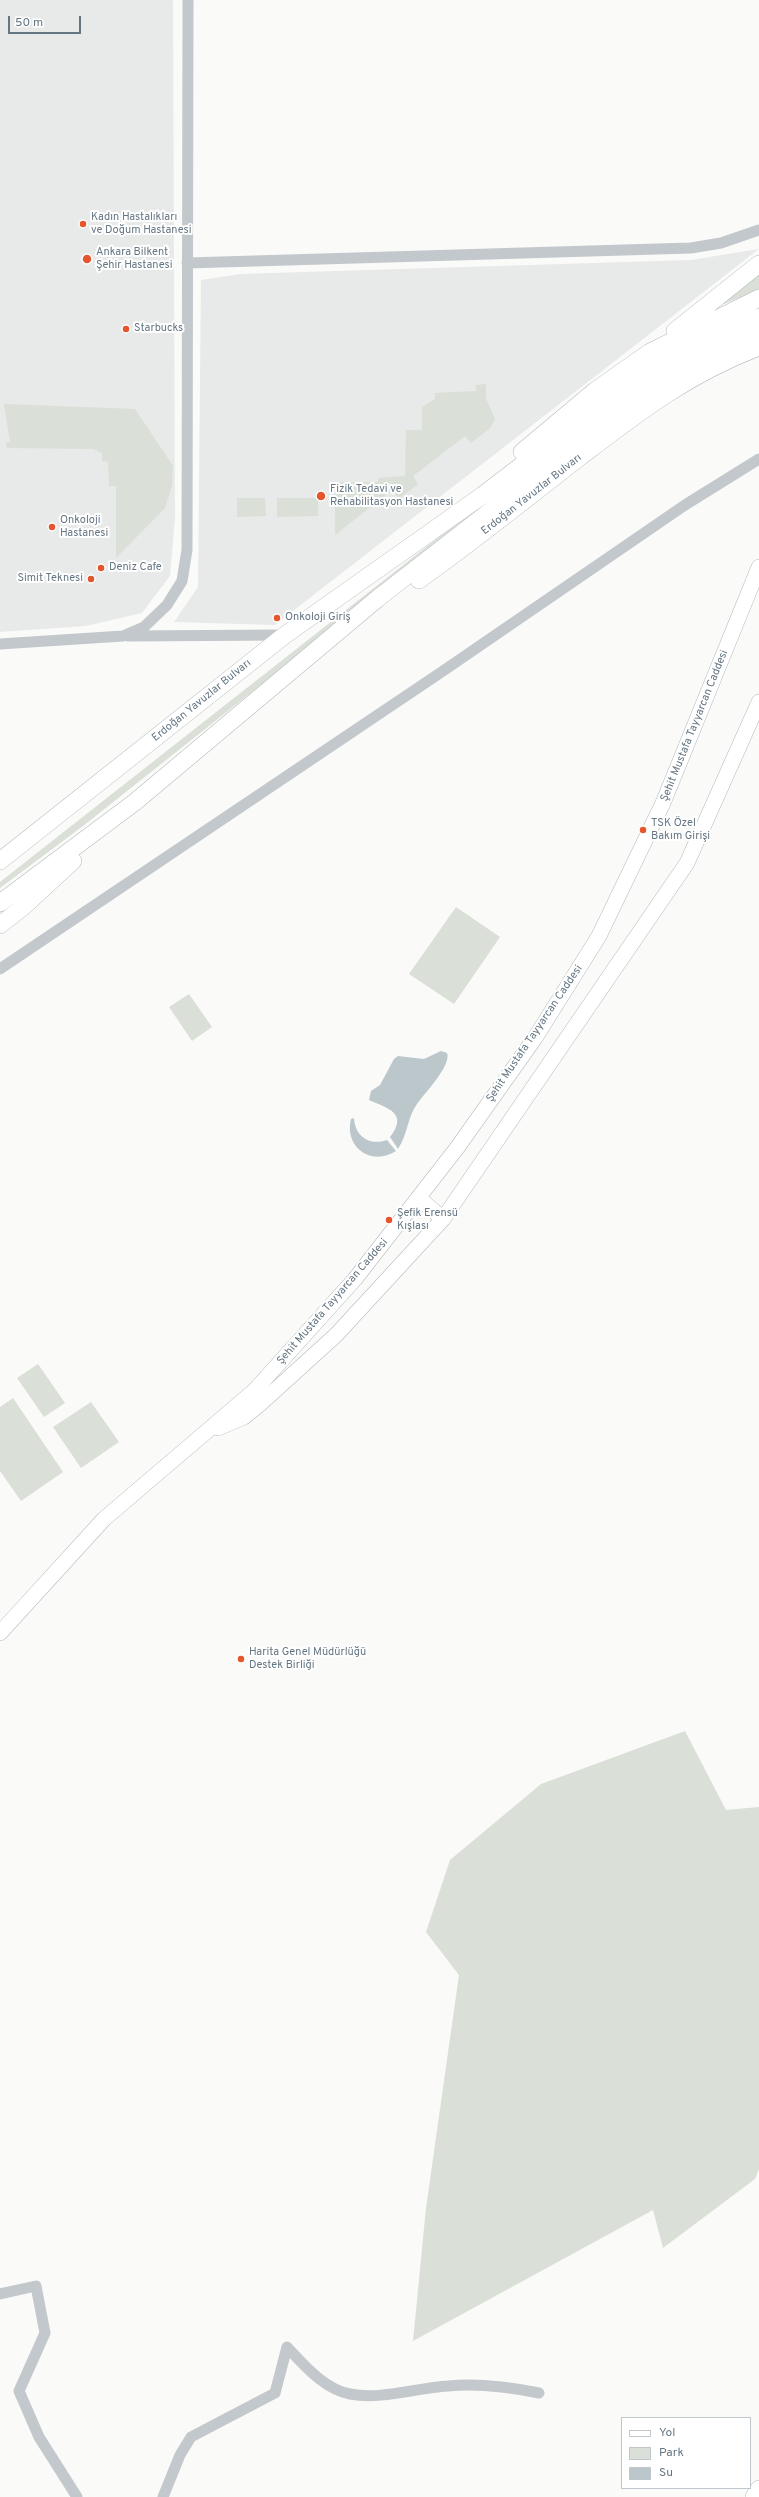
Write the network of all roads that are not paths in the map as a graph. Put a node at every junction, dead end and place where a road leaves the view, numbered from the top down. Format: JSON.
{"nodes":[{"id":1,"x":188,"y":0,"type":"edge"},
{"id":2,"x":759,"y":230,"type":"edge"},
{"id":3,"x":187,"y":263,"type":"junction"},
{"id":4,"x":759,"y":264,"type":"edge"},
{"id":5,"x":759,"y":298,"type":"edge"},
{"id":6,"x":759,"y":317,"type":"edge"},
{"id":7,"x":759,"y":332,"type":"edge"},
{"id":8,"x":759,"y":347,"type":"edge"},
{"id":9,"x":650,"y":352,"type":"junction"},
{"id":10,"x":758,"y":461,"type":"edge"},
{"id":11,"x":408,"y":547,"type":"junction"},
{"id":12,"x":759,"y":567,"type":"edge"},
{"id":13,"x":285,"y":635,"type":"junction"},
{"id":14,"x":123,"y":636,"type":"junction"},
{"id":15,"x":0,"y":644,"type":"edge"},
{"id":16,"x":312,"y":654,"type":"junction"},
{"id":17,"x":759,"y":702,"type":"edge"},
{"id":18,"x":135,"y":802,"type":"junction"},
{"id":19,"x":0,"y":861,"type":"edge"},
{"id":20,"x":0,"y":903,"type":"edge"},
{"id":21,"x":0,"y":926,"type":"edge"},
{"id":22,"x":0,"y":969,"type":"edge"},
{"id":23,"x":420,"y":1199,"type":"junction"},
{"id":24,"x":443,"y":1219,"type":"junction"},
{"id":25,"x":206,"y":1433,"type":"junction"},
{"id":26,"x":0,"y":1633,"type":"edge"},
{"id":27,"x":0,"y":2294,"type":"edge"},
{"id":28,"x":539,"y":2393,"type":"dead end"},
{"id":29,"x":759,"y":2489,"type":"edge"},
{"id":30,"x":77,"y":2497,"type":"edge"},
{"id":31,"x":163,"y":2497,"type":"edge"},
{"id":32,"x":754,"y":2497,"type":"edge"}],
"edges":[{"from":1,"to":3,"type":"street"},
{"from":2,"to":3,"type":"street"},
{"from":3,"to":14,"type":"street"},
{"from":4,"to":9,"type":"main road"},
{"from":5,"to":9,"type":"main road","name":"Erdoğan Yavuzlar Bulvarı"},
{"from":6,"to":11,"type":"main road","name":"Erdoğan Yavuzlar Bulvarı"},
{"from":7,"to":16,"type":"main road","name":"Erdoğan Yavuzlar Bulvarı"},
{"from":8,"to":16,"type":"main road","name":"Erdoğan Yavuzlar Bulvarı"},
{"from":9,"to":11,"type":"main road","name":"Erdoğan Yavuzlar Bulvarı"},
{"from":10,"to":22,"type":"street"},
{"from":11,"to":13,"type":"main road","name":"Erdoğan Yavuzlar Bulvarı"},
{"from":12,"to":23,"type":"main road","name":"Şehit Mustafa Tayyarcan Caddesi"},
{"from":13,"to":14,"type":"street"},
{"from":13,"to":19,"type":"main road","name":"Erdoğan Yavuzlar Bulvarı"},
{"from":14,"to":15,"type":"street"},
{"from":16,"to":18,"type":"main road","name":"Erdoğan Yavuzlar Bulvarı"},
{"from":17,"to":24,"type":"main road","name":"Şehit Mustafa Tayyarcan Caddesi"},
{"from":18,"to":20,"type":"main road","name":"Erdoğan Yavuzlar Bulvarı"},
{"from":18,"to":21,"type":"main road"},
{"from":23,"to":24,"type":"main road"},
{"from":23,"to":25,"type":"main road","name":"Şehit Mustafa Tayyarcan Caddesi"},
{"from":24,"to":25,"type":"main road","name":"Şehit Mustafa Tayyarcan Caddesi"},
{"from":25,"to":26,"type":"main road","name":"Şehit Mustafa Tayyarcan Caddesi"},
{"from":27,"to":30,"type":"street"},
{"from":28,"to":31,"type":"street"},
{"from":29,"to":32,"type":"main road"}]}
